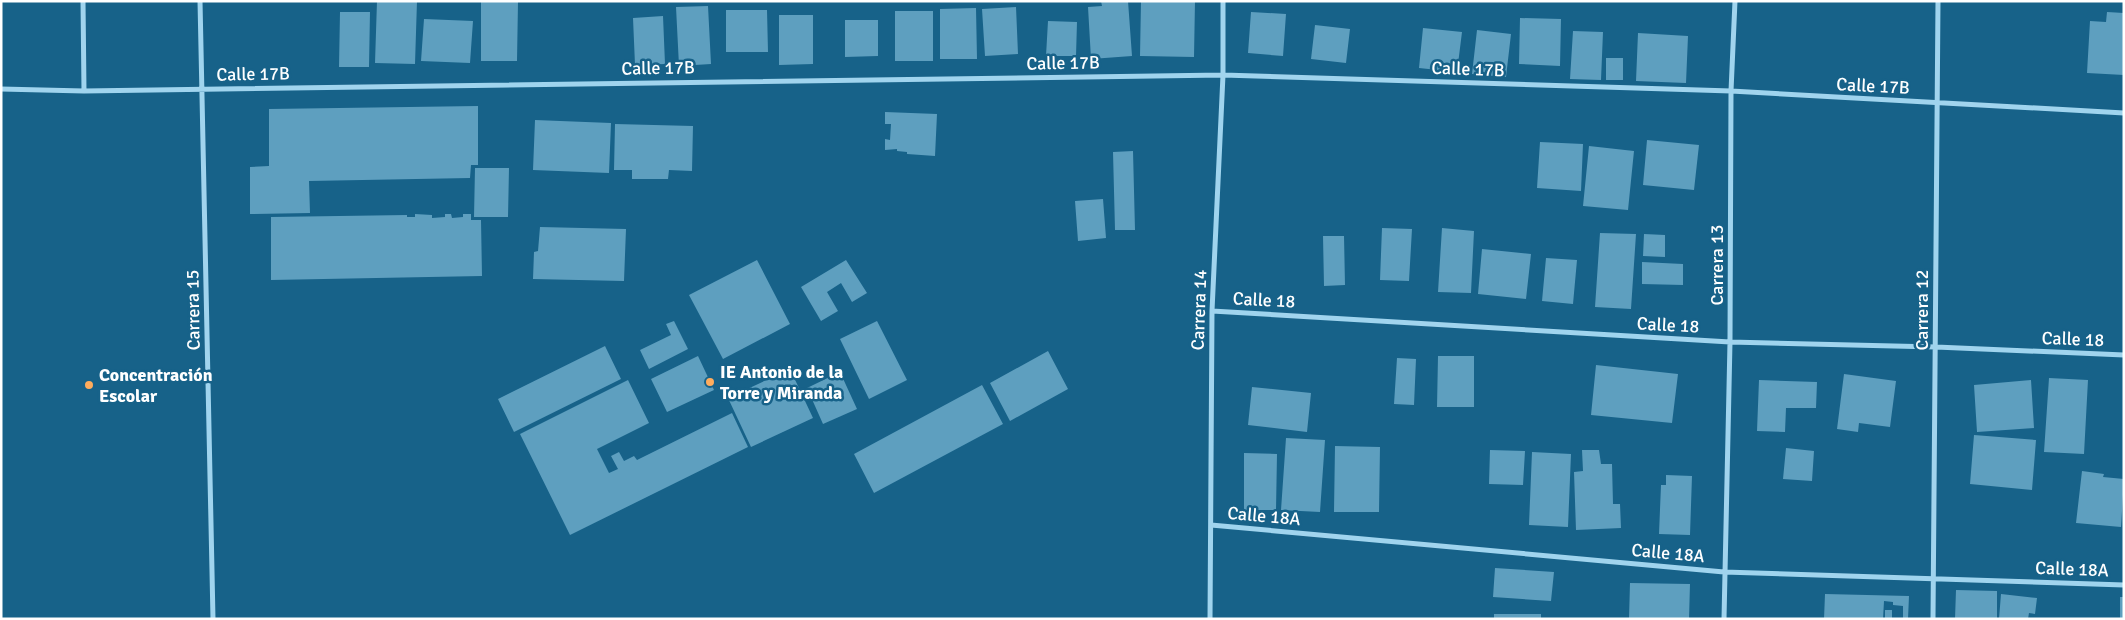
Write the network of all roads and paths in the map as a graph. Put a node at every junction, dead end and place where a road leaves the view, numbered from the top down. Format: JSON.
{"nodes":[{"id":1,"x":83,"y":1,"type":"edge"},
{"id":2,"x":200,"y":1,"type":"edge"},
{"id":3,"x":1223,"y":1,"type":"edge"},
{"id":4,"x":1735,"y":1,"type":"edge"},
{"id":5,"x":1938,"y":1,"type":"edge"},
{"id":6,"x":1223,"y":75,"type":"junction"},
{"id":7,"x":202,"y":88,"type":"junction"},
{"id":8,"x":1,"y":89,"type":"edge"},
{"id":9,"x":84,"y":90,"type":"junction"},
{"id":10,"x":1731,"y":91,"type":"junction"},
{"id":11,"x":1937,"y":103,"type":"junction"},
{"id":12,"x":2124,"y":113,"type":"edge"},
{"id":13,"x":1212,"y":311,"type":"junction"},
{"id":14,"x":1730,"y":342,"type":"junction"},
{"id":15,"x":1936,"y":347,"type":"junction"},
{"id":16,"x":2124,"y":355,"type":"edge"},
{"id":17,"x":1211,"y":525,"type":"junction"},
{"id":18,"x":1724,"y":572,"type":"junction"},
{"id":19,"x":1934,"y":577,"type":"junction"},
{"id":20,"x":2124,"y":585,"type":"edge"},
{"id":21,"x":213,"y":619,"type":"edge"},
{"id":22,"x":1210,"y":619,"type":"edge"},
{"id":23,"x":1724,"y":619,"type":"edge"},
{"id":24,"x":1933,"y":619,"type":"edge"}],
"edges":[{"from":1,"to":9,"type":"street"},
{"from":2,"to":7,"type":"street","name":"Carrera 15"},
{"from":3,"to":6,"type":"street","name":"Carrera 14"},
{"from":4,"to":10,"type":"street","name":"Carrera 13"},
{"from":5,"to":11,"type":"street","name":"Carrera 12"},
{"from":6,"to":7,"type":"street","name":"Calle 17B"},
{"from":6,"to":10,"type":"street","name":"Calle 17B"},
{"from":6,"to":13,"type":"street","name":"Carrera 14"},
{"from":7,"to":9,"type":"street","name":"Calle 17B"},
{"from":7,"to":21,"type":"street","name":"Carrera 15"},
{"from":8,"to":9,"type":"street","name":"Calle 17B"},
{"from":10,"to":11,"type":"street","name":"Calle 17B"},
{"from":10,"to":14,"type":"street","name":"Carrera 13"},
{"from":11,"to":12,"type":"street","name":"Calle 17B"},
{"from":11,"to":15,"type":"street","name":"Carrera 12"},
{"from":13,"to":14,"type":"street","name":"Calle 18"},
{"from":13,"to":17,"type":"street","name":"Carrera 14"},
{"from":14,"to":15,"type":"street","name":"Calle 18"},
{"from":14,"to":18,"type":"street","name":"Carrera 13"},
{"from":15,"to":16,"type":"street","name":"Calle 18"},
{"from":15,"to":19,"type":"street","name":"Carrera 12"},
{"from":17,"to":18,"type":"street","name":"Calle 18A"},
{"from":17,"to":22,"type":"street","name":"Carrera 14"},
{"from":18,"to":19,"type":"street","name":"Calle 18A"},
{"from":18,"to":23,"type":"street","name":"Carrera 13"},
{"from":19,"to":20,"type":"street","name":"Calle 18A"},
{"from":19,"to":24,"type":"street","name":"Carrera 12"}]}
